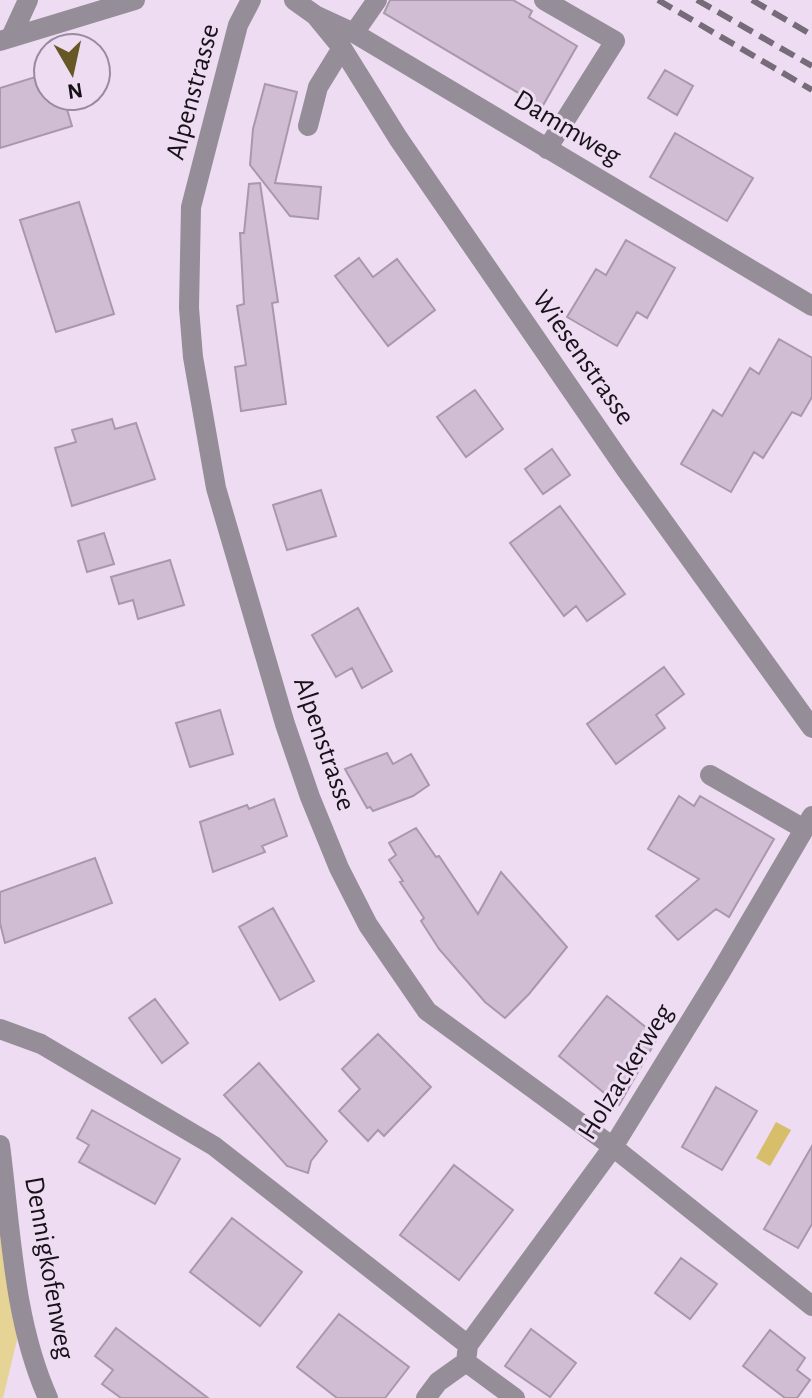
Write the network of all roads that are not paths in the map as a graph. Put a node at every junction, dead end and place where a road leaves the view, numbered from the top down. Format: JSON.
{"nodes":[{"id":1,"x":28,"y":0,"type":"edge"},
{"id":2,"x":135,"y":0,"type":"edge"},
{"id":3,"x":251,"y":0,"type":"edge"},
{"id":4,"x":294,"y":0,"type":"edge"},
{"id":5,"x":377,"y":0,"type":"edge"},
{"id":6,"x":544,"y":0,"type":"edge"},
{"id":7,"x":5,"y":39,"type":"edge"},
{"id":8,"x":348,"y":40,"type":"junction"},
{"id":9,"x":308,"y":126,"type":"dead end"},
{"id":10,"x":547,"y":149,"type":"junction"},
{"id":11,"x":812,"y":306,"type":"edge"},
{"id":12,"x":812,"y":728,"type":"edge"},
{"id":13,"x":710,"y":775,"type":"dead end"},
{"id":14,"x":808,"y":822,"type":"edge"},
{"id":15,"x":0,"y":1029,"type":"edge"},
{"id":16,"x":0,"y":1145,"type":"edge"},
{"id":17,"x":613,"y":1147,"type":"junction"},
{"id":18,"x":812,"y":1306,"type":"edge"},
{"id":19,"x":467,"y":1354,"type":"junction"},
{"id":20,"x":48,"y":1398,"type":"edge"},
{"id":21,"x":426,"y":1398,"type":"edge"},
{"id":22,"x":515,"y":1398,"type":"edge"}],
"edges":[{"from":1,"to":7,"type":"street"},
{"from":2,"to":7,"type":"street"},
{"from":3,"to":17,"type":"street","name":"Alpenstrasse"},
{"from":4,"to":8,"type":"street","name":"Dammweg"},
{"from":5,"to":8,"type":"street"},
{"from":6,"to":10,"type":"street"},
{"from":8,"to":9,"type":"street"},
{"from":8,"to":10,"type":"street","name":"Dammweg"},
{"from":8,"to":12,"type":"street","name":"Wiesenstrasse"},
{"from":10,"to":11,"type":"street","name":"Dammweg"},
{"from":13,"to":14,"type":"street"},
{"from":14,"to":17,"type":"street","name":"Holzackerweg"},
{"from":15,"to":19,"type":"street"},
{"from":16,"to":20,"type":"street","name":"Dennigkofenweg"},
{"from":17,"to":18,"type":"street","name":"Alpenstrasse"},
{"from":17,"to":19,"type":"street","name":"Holzackerweg"},
{"from":19,"to":21,"type":"street","name":"Holzackerweg"},
{"from":19,"to":22,"type":"street"}]}
